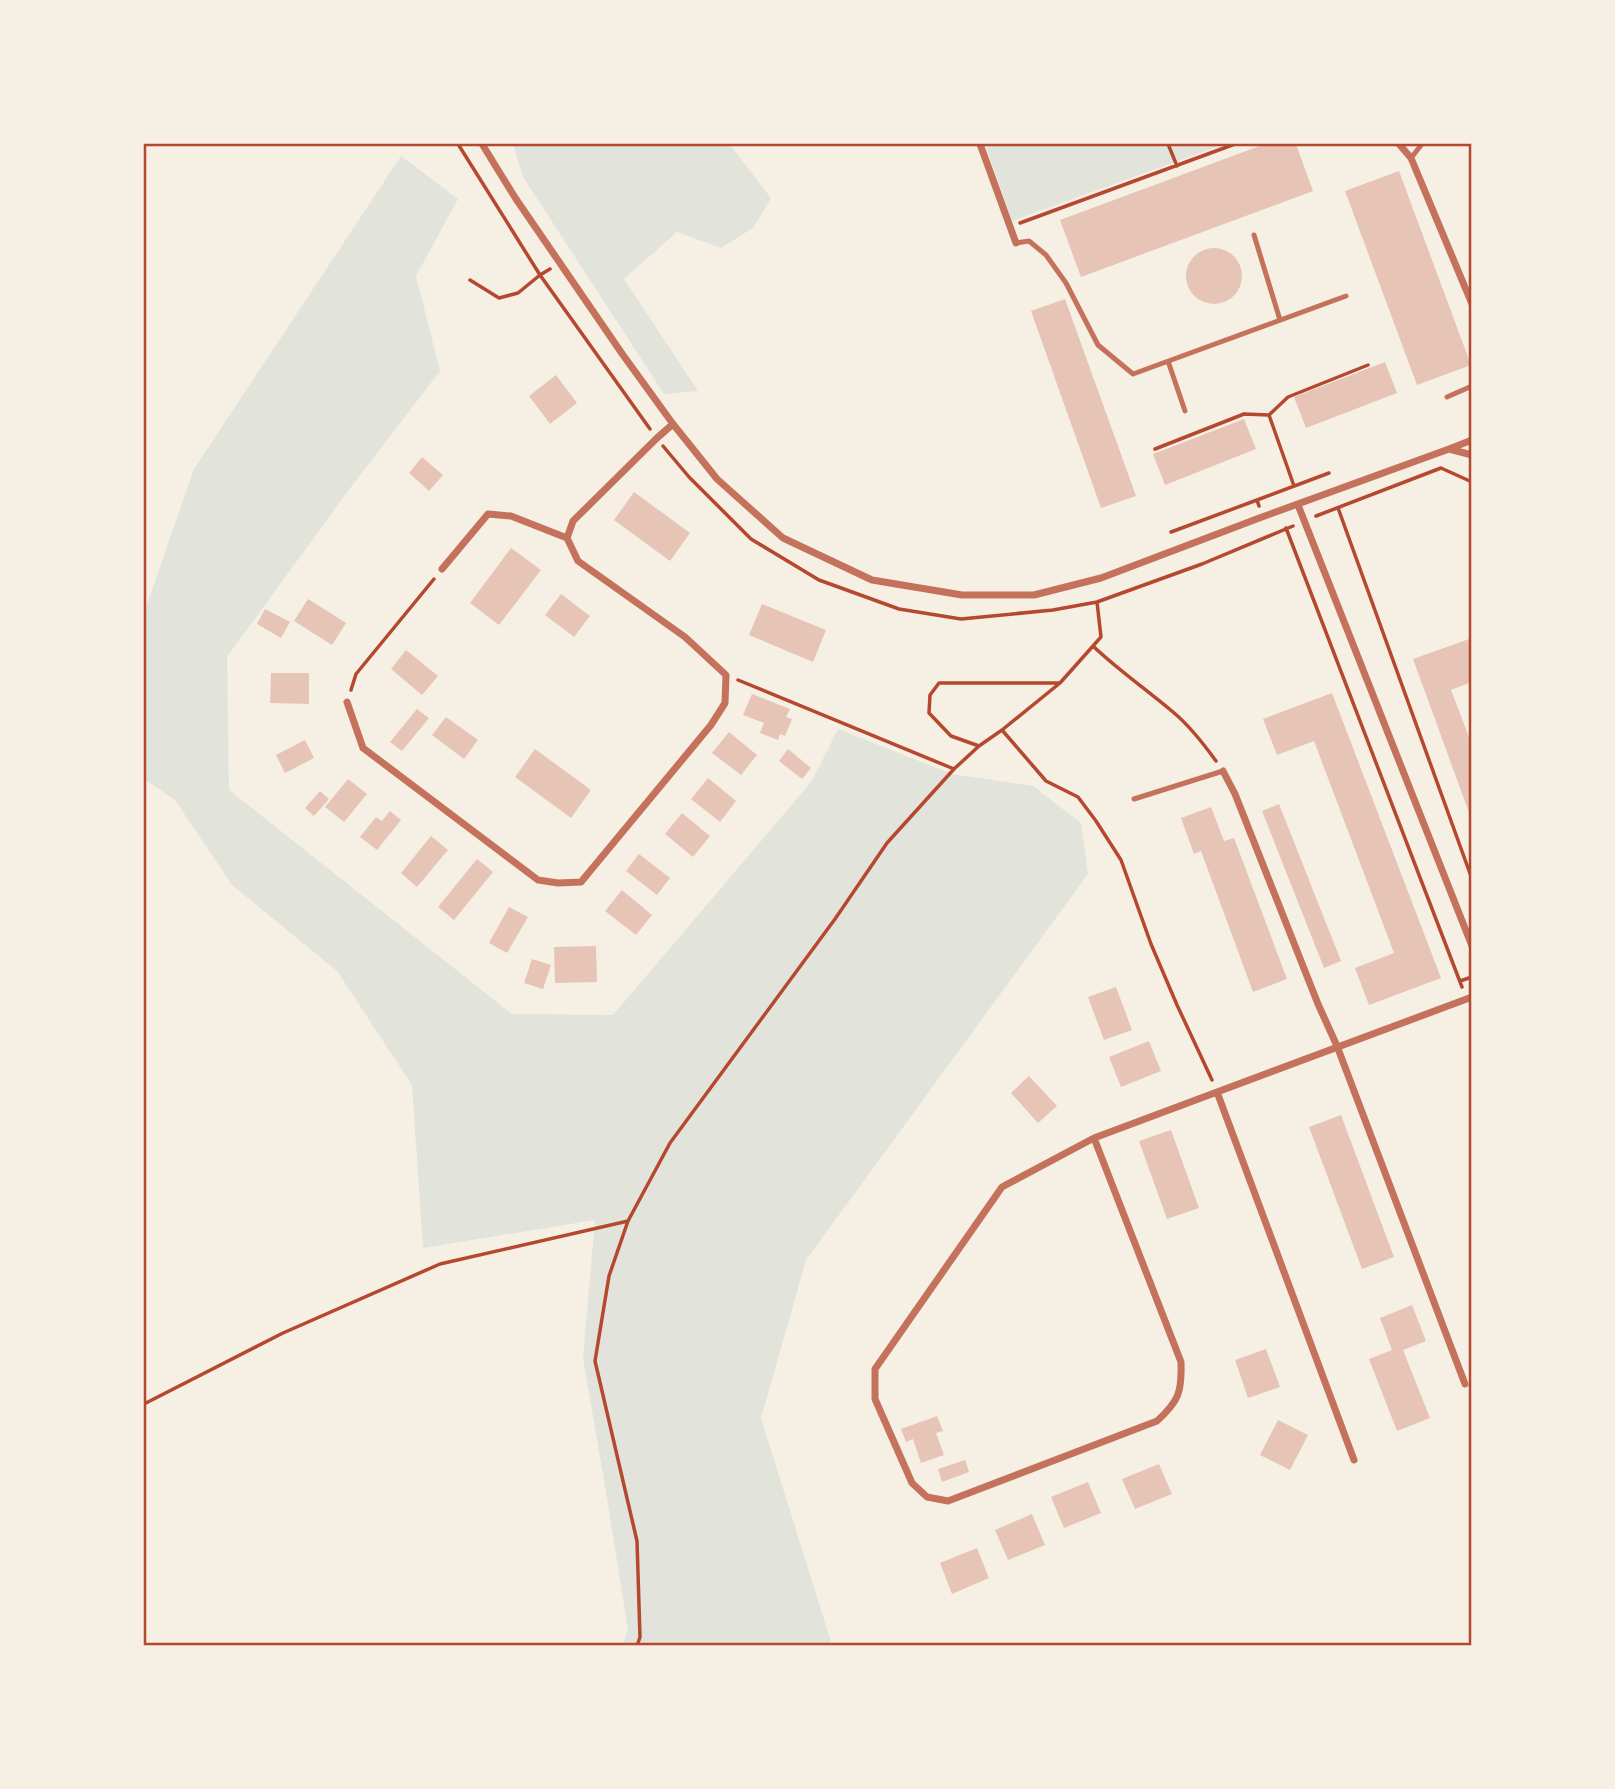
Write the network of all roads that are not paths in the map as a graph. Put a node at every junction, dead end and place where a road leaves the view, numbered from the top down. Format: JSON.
{"nodes":[{"id":1,"x":482,"y":144,"type":"edge"},
{"id":2,"x":979,"y":144,"type":"edge"},
{"id":3,"x":1399,"y":144,"type":"edge"},
{"id":4,"x":1422,"y":144,"type":"edge"},
{"id":5,"x":1411,"y":158,"type":"junction"},
{"id":6,"x":1254,"y":236,"type":"dead end"},
{"id":7,"x":1016,"y":243,"type":"joint"},
{"id":8,"x":1346,"y":296,"type":"dead end"},
{"id":9,"x":1472,"y":304,"type":"edge"},
{"id":10,"x":1280,"y":320,"type":"junction"},
{"id":11,"x":1168,"y":361,"type":"junction"},
{"id":12,"x":1472,"y":386,"type":"edge"},
{"id":13,"x":1447,"y":397,"type":"dead end"},
{"id":14,"x":1185,"y":411,"type":"dead end"},
{"id":15,"x":673,"y":424,"type":"junction"},
{"id":16,"x":1472,"y":440,"type":"edge"},
{"id":17,"x":1449,"y":449,"type":"junction"},
{"id":18,"x":1472,"y":455,"type":"edge"},
{"id":19,"x":1298,"y":505,"type":"junction"},
{"id":20,"x":567,"y":538,"type":"junction"},
{"id":21,"x":442,"y":569,"type":"road end"},
{"id":22,"x":347,"y":702,"type":"road end"},
{"id":23,"x":1223,"y":771,"type":"joint"},
{"id":24,"x":1134,"y":799,"type":"dead end"},
{"id":25,"x":1472,"y":946,"type":"edge"},
{"id":26,"x":1469,"y":998,"type":"edge"},
{"id":27,"x":1337,"y":1046,"type":"junction"},
{"id":28,"x":1217,"y":1092,"type":"junction"},
{"id":29,"x":1094,"y":1138,"type":"junction"},
{"id":30,"x":1465,"y":1384,"type":"dead end"},
{"id":31,"x":1353,"y":1460,"type":"dead end"}],
"edges":[{"from":1,"to":15,"type":"street"},
{"from":2,"to":7,"type":"street"},
{"from":3,"to":5,"type":"street"},
{"from":4,"to":5,"type":"lane"},
{"from":5,"to":9,"type":"street"},
{"from":6,"to":10,"type":"lane"},
{"from":7,"to":11,"type":"lane"},
{"from":8,"to":10,"type":"lane"},
{"from":10,"to":11,"type":"lane"},
{"from":11,"to":14,"type":"lane"},
{"from":12,"to":13,"type":"lane"},
{"from":15,"to":19,"type":"street"},
{"from":15,"to":20,"type":"street"},
{"from":16,"to":17,"type":"street"},
{"from":17,"to":18,"type":"street"},
{"from":17,"to":19,"type":"street"},
{"from":19,"to":25,"type":"street"},
{"from":20,"to":21,"type":"street"},
{"from":20,"to":22,"type":"street"},
{"from":23,"to":24,"type":"lane"},
{"from":23,"to":27,"type":"street"},
{"from":26,"to":27,"type":"street"},
{"from":27,"to":28,"type":"street"},
{"from":27,"to":30,"type":"street"},
{"from":28,"to":29,"type":"street"},
{"from":28,"to":31,"type":"street"},
{"from":29,"to":29,"type":"street"}]}
